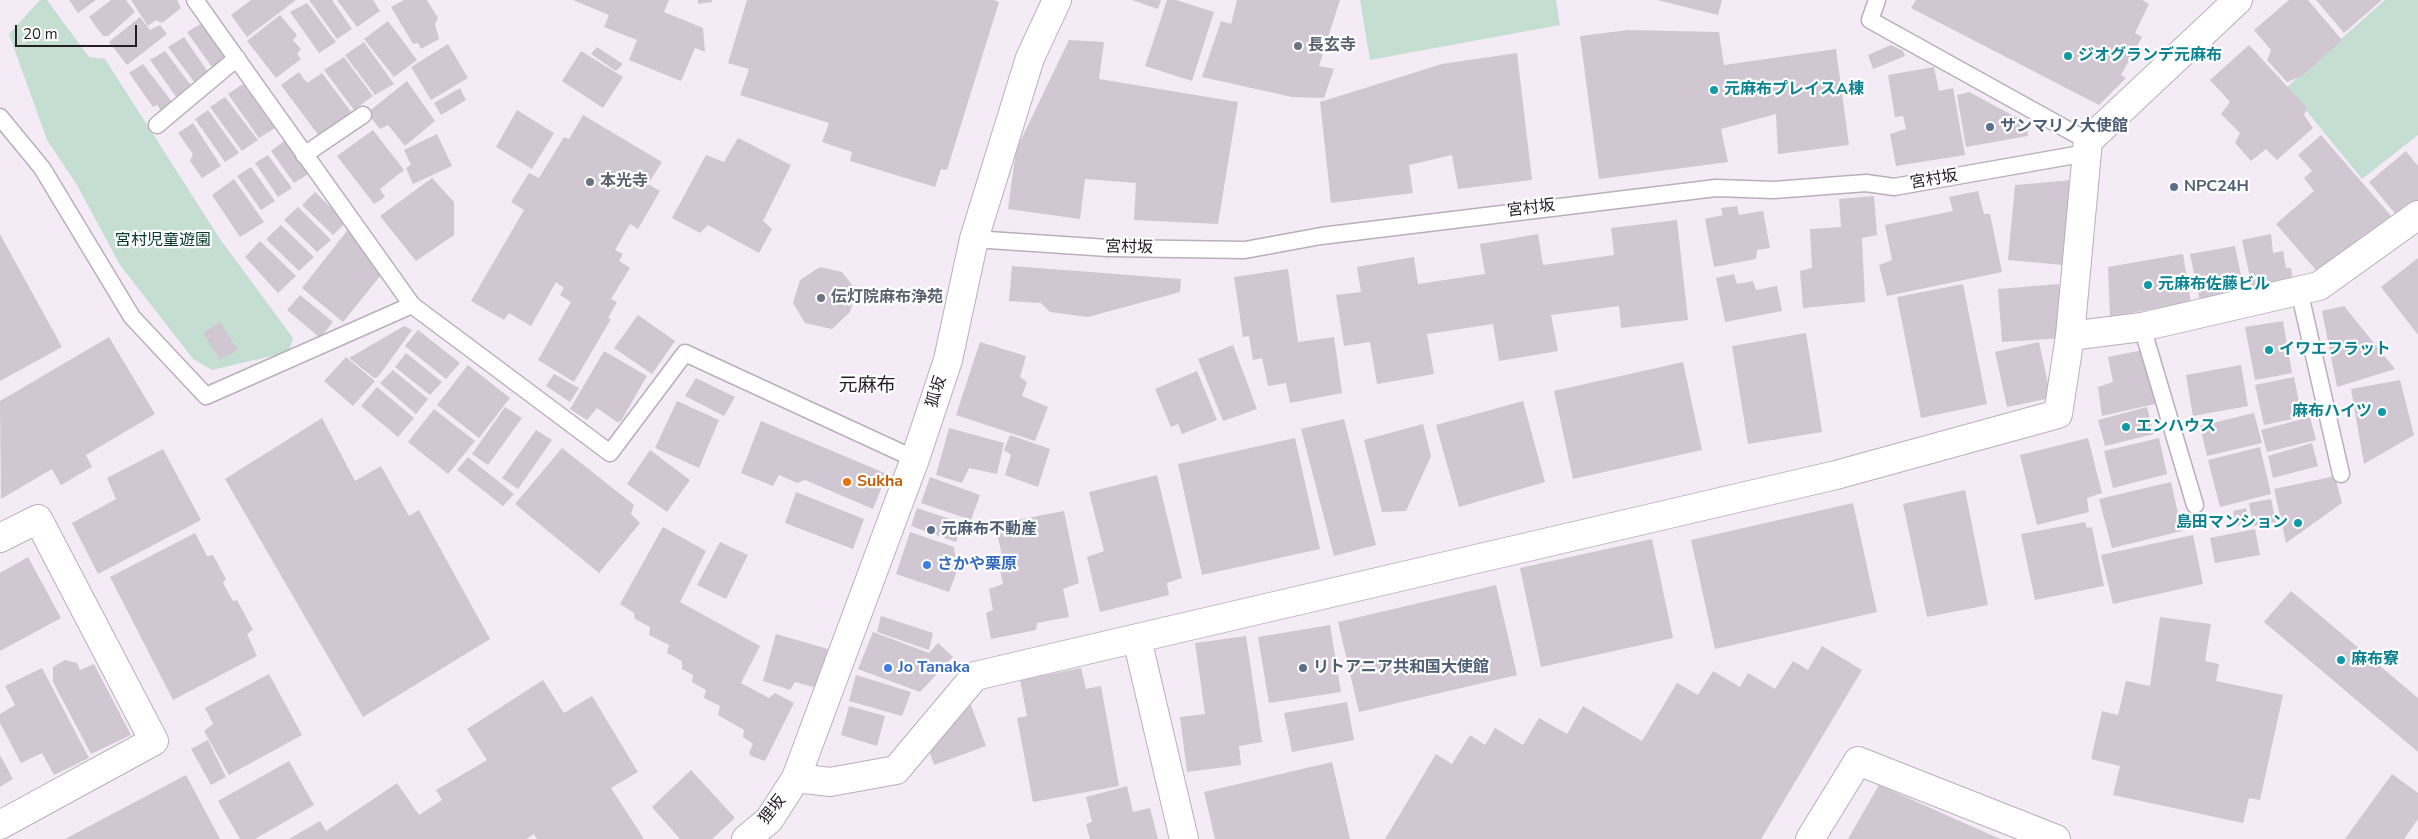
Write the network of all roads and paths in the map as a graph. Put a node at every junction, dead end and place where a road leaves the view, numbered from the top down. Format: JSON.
{"nodes":[{"id":1,"x":1057,"y":0,"type":"edge"},
{"id":2,"x":1877,"y":0,"type":"edge"},
{"id":3,"x":2238,"y":0,"type":"edge"},
{"id":4,"x":204,"y":3,"type":"edge"},
{"id":5,"x":237,"y":58,"type":"junction"},
{"id":6,"x":363,"y":115,"type":"dead end"},
{"id":7,"x":0,"y":117,"type":"edge"},
{"id":8,"x":157,"y":125,"type":"dead end"},
{"id":9,"x":2087,"y":147,"type":"junction"},
{"id":10,"x":304,"y":155,"type":"junction"},
{"id":11,"x":2418,"y":215,"type":"edge"},
{"id":12,"x":974,"y":239,"type":"junction"},
{"id":13,"x":2298,"y":290,"type":"junction"},
{"id":14,"x":412,"y":305,"type":"junction"},
{"id":15,"x":2142,"y":326,"type":"junction"},
{"id":16,"x":2070,"y":336,"type":"junction"},
{"id":17,"x":915,"y":459,"type":"junction"},
{"id":18,"x":2341,"y":474,"type":"dead end"},
{"id":19,"x":2195,"y":505,"type":"dead end"},
{"id":20,"x":0,"y":538,"type":"edge"},
{"id":21,"x":1137,"y":639,"type":"junction"},
{"id":22,"x":796,"y":778,"type":"junction"},
{"id":23,"x":0,"y":825,"type":"edge"},
{"id":24,"x":772,"y":830,"type":"edge"},
{"id":25,"x":746,"y":839,"type":"edge"},
{"id":26,"x":1184,"y":839,"type":"edge"},
{"id":27,"x":1810,"y":839,"type":"edge"},
{"id":28,"x":2056,"y":839,"type":"edge"}],
"edges":[{"from":1,"to":12,"type":"street","name":"狐坂"},
{"from":2,"to":9,"type":"lane"},
{"from":3,"to":9,"type":"street"},
{"from":4,"to":5,"type":"lane"},
{"from":5,"to":8,"type":"lane"},
{"from":5,"to":10,"type":"lane"},
{"from":6,"to":10,"type":"lane"},
{"from":7,"to":14,"type":"lane"},
{"from":9,"to":12,"type":"lane","name":"宮村坂"},
{"from":9,"to":16,"type":"street"},
{"from":10,"to":14,"type":"lane"},
{"from":11,"to":13,"type":"street"},
{"from":12,"to":17,"type":"street","name":"狐坂"},
{"from":13,"to":15,"type":"street"},
{"from":13,"to":18,"type":"lane"},
{"from":14,"to":17,"type":"lane"},
{"from":15,"to":16,"type":"street"},
{"from":15,"to":19,"type":"lane"},
{"from":16,"to":21,"type":"street"},
{"from":17,"to":22,"type":"street","name":"狐坂"},
{"from":20,"to":23,"type":"street"},
{"from":21,"to":22,"type":"street"},
{"from":21,"to":26,"type":"street"},
{"from":22,"to":24,"type":"street","name":"狸坂"},
{"from":24,"to":25,"type":"street","name":"狸坂"},
{"from":27,"to":28,"type":"street"}]}
